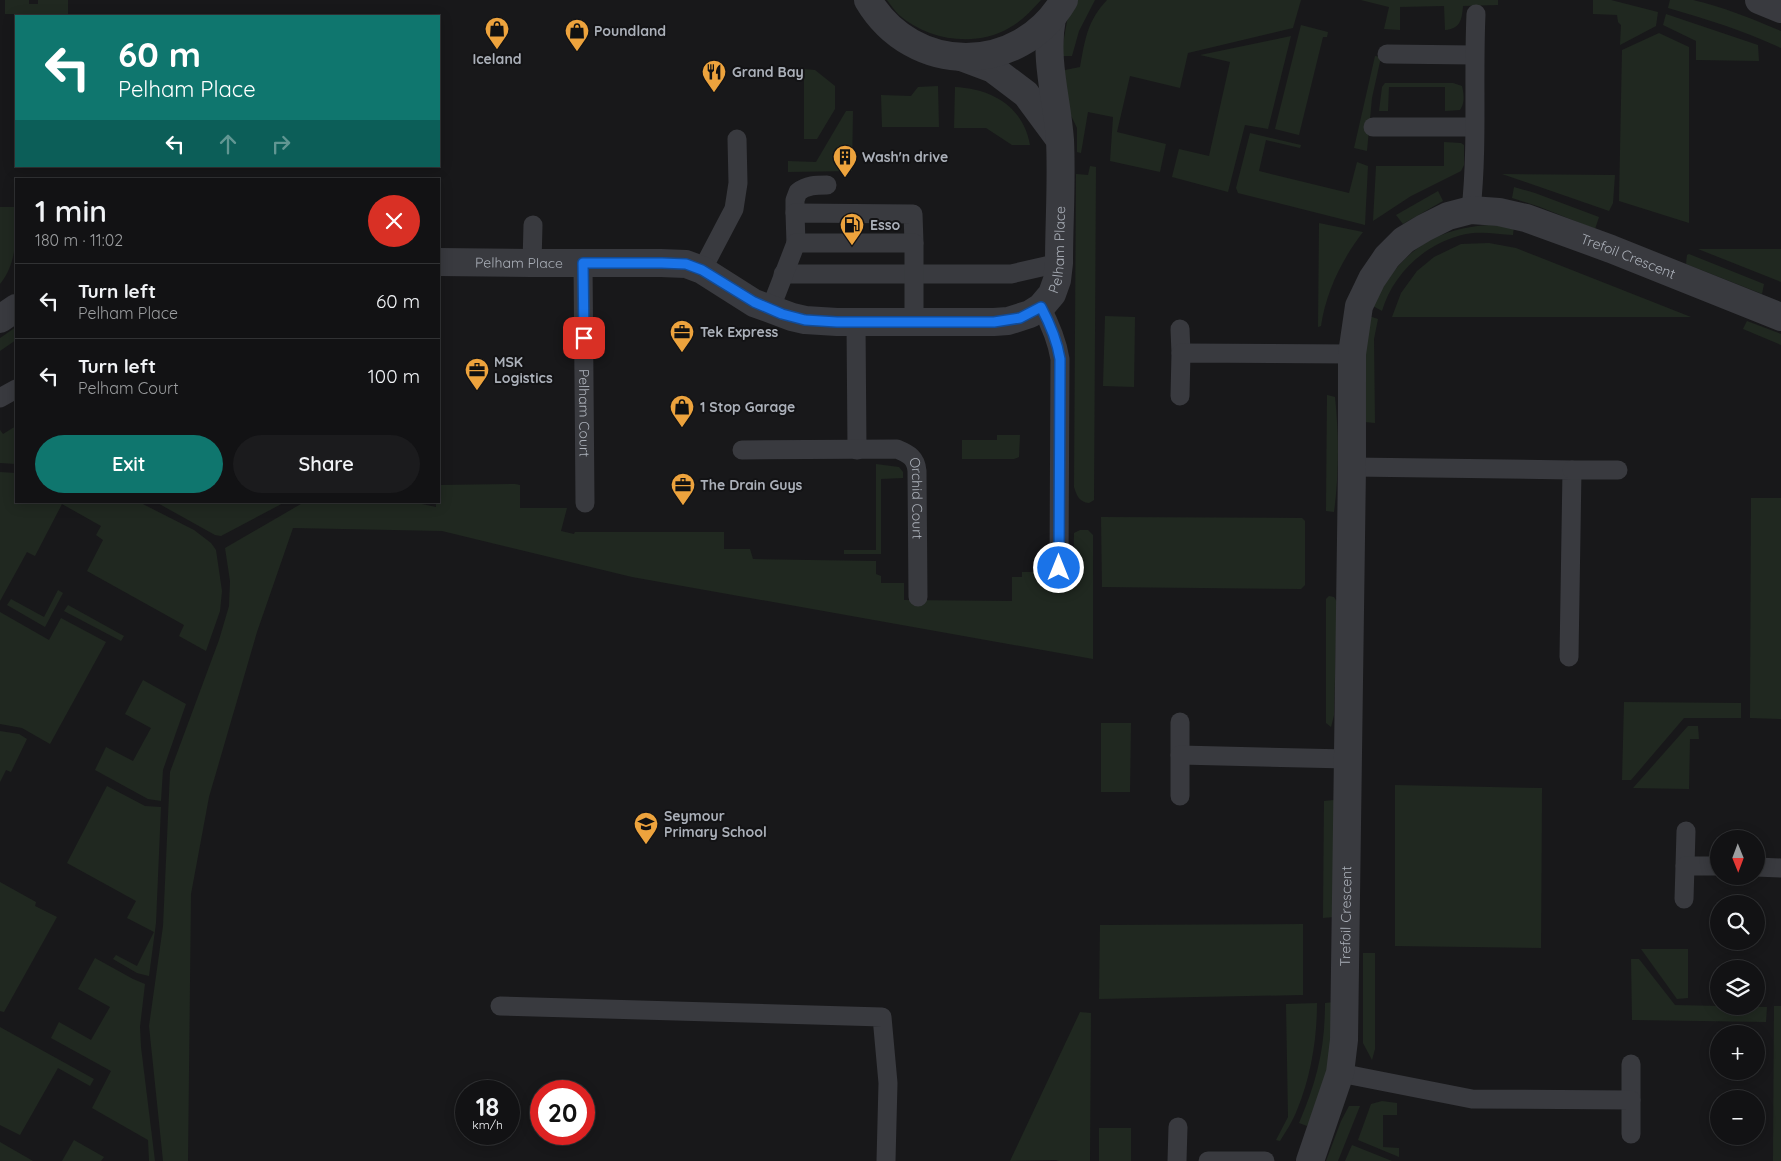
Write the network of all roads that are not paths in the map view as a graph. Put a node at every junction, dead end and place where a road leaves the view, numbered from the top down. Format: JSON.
{"nodes":[{"id":1,"x":868,"y":0,"type":"edge"},
{"id":2,"x":1759,"y":0,"type":"edge"},
{"id":3,"x":1781,"y":8,"type":"edge"},
{"id":4,"x":1058,"y":9,"type":"edge"},
{"id":5,"x":1476,"y":14,"type":"dead end"},
{"id":6,"x":1387,"y":54,"type":"dead end"},
{"id":7,"x":1474,"y":55,"type":"junction"},
{"id":8,"x":961,"y":57,"type":"junction"},
{"id":9,"x":1373,"y":127,"type":"dead end"},
{"id":10,"x":1474,"y":127,"type":"junction"},
{"id":11,"x":737,"y":139,"type":"dead end"},
{"id":12,"x":1060,"y":139,"type":"junction"},
{"id":13,"x":827,"y":185,"type":"dead end"},
{"id":14,"x":1472,"y":210,"type":"junction"},
{"id":15,"x":795,"y":214,"type":"junction"},
{"id":16,"x":533,"y":225,"type":"dead end"},
{"id":17,"x":796,"y":243,"type":"junction"},
{"id":18,"x":914,"y":243,"type":"junction"},
{"id":19,"x":440,"y":262,"type":"edge"},
{"id":20,"x":532,"y":263,"type":"junction"},
{"id":21,"x":583,"y":263,"type":"junction"},
{"id":22,"x":1059,"y":263,"type":"junction"},
{"id":23,"x":702,"y":270,"type":"junction"},
{"id":24,"x":783,"y":274,"type":"junction"},
{"id":25,"x":914,"y":275,"type":"junction"},
{"id":26,"x":1041,"y":307,"type":"junction"},
{"id":27,"x":15,"y":309,"type":"edge"},
{"id":28,"x":770,"y":310,"type":"junction"},
{"id":29,"x":1781,"y":317,"type":"edge"},
{"id":30,"x":0,"y":319,"type":"edge"},
{"id":31,"x":856,"y":322,"type":"junction"},
{"id":32,"x":914,"y":322,"type":"junction"},
{"id":33,"x":1180,"y":329,"type":"dead end"},
{"id":34,"x":1181,"y":353,"type":"junction"},
{"id":35,"x":1352,"y":354,"type":"junction"},
{"id":36,"x":15,"y":389,"type":"edge"},
{"id":37,"x":1180,"y":396,"type":"dead end"},
{"id":38,"x":0,"y":398,"type":"edge"},
{"id":39,"x":742,"y":450,"type":"dead end"},
{"id":40,"x":857,"y":450,"type":"junction"},
{"id":41,"x":1352,"y":467,"type":"junction"},
{"id":42,"x":1572,"y":470,"type":"junction"},
{"id":43,"x":1618,"y":470,"type":"dead end"},
{"id":44,"x":585,"y":503,"type":"dead end"},
{"id":45,"x":1059,"y":568,"type":"dead end"},
{"id":46,"x":918,"y":597,"type":"dead end"},
{"id":47,"x":1569,"y":657,"type":"dead end"},
{"id":48,"x":1180,"y":722,"type":"dead end"},
{"id":49,"x":1180,"y":755,"type":"junction"},
{"id":50,"x":1347,"y":759,"type":"junction"},
{"id":51,"x":1180,"y":796,"type":"dead end"},
{"id":52,"x":1686,"y":831,"type":"dead end"},
{"id":53,"x":1685,"y":866,"type":"junction"},
{"id":54,"x":1710,"y":866,"type":"edge"},
{"id":55,"x":1765,"y":867,"type":"edge"},
{"id":56,"x":1781,"y":868,"type":"edge"},
{"id":57,"x":1684,"y":899,"type":"dead end"},
{"id":58,"x":500,"y":1006,"type":"dead end"},
{"id":59,"x":1631,"y":1064,"type":"dead end"},
{"id":60,"x":1340,"y":1073,"type":"junction"},
{"id":61,"x":1631,"y":1100,"type":"junction"},
{"id":62,"x":1178,"y":1127,"type":"dead end"},
{"id":63,"x":1631,"y":1134,"type":"dead end"},
{"id":64,"x":886,"y":1161,"type":"edge"},
{"id":65,"x":1177,"y":1161,"type":"edge"},
{"id":66,"x":1208,"y":1161,"type":"edge"},
{"id":67,"x":1265,"y":1161,"type":"edge"},
{"id":68,"x":1310,"y":1161,"type":"edge"}],
"edges":[{"from":1,"to":8,"type":"street"},
{"from":2,"to":3,"type":"street"},
{"from":4,"to":8,"type":"street"},
{"from":4,"to":12,"type":"street","name":"Pelham Place"},
{"from":5,"to":7,"type":"lane"},
{"from":6,"to":7,"type":"lane"},
{"from":7,"to":10,"type":"lane"},
{"from":8,"to":12,"type":"street"},
{"from":9,"to":10,"type":"lane"},
{"from":10,"to":14,"type":"lane"},
{"from":11,"to":23,"type":"lane"},
{"from":12,"to":22,"type":"street","name":"Pelham Place"},
{"from":13,"to":15,"type":"lane"},
{"from":14,"to":29,"type":"street","name":"Trefoil Crescent"},
{"from":14,"to":35,"type":"street","name":"Trefoil Crescent"},
{"from":15,"to":17,"type":"lane"},
{"from":15,"to":18,"type":"lane"},
{"from":16,"to":20,"type":"lane"},
{"from":17,"to":18,"type":"lane"},
{"from":17,"to":24,"type":"lane"},
{"from":18,"to":25,"type":"lane"},
{"from":19,"to":20,"type":"street","name":"Pelham Place"},
{"from":20,"to":21,"type":"street","name":"Pelham Place"},
{"from":21,"to":23,"type":"street","name":"Pelham Place"},
{"from":21,"to":44,"type":"lane","name":"Pelham Court"},
{"from":22,"to":25,"type":"lane"},
{"from":22,"to":26,"type":"street","name":"Pelham Place"},
{"from":23,"to":28,"type":"street","name":"Pelham Place"},
{"from":24,"to":25,"type":"lane"},
{"from":24,"to":28,"type":"lane"},
{"from":25,"to":32,"type":"lane"},
{"from":26,"to":32,"type":"street","name":"Pelham Place"},
{"from":26,"to":45,"type":"lane"},
{"from":27,"to":30,"type":"street"},
{"from":28,"to":31,"type":"street","name":"Pelham Place"},
{"from":31,"to":32,"type":"street","name":"Pelham Place"},
{"from":31,"to":40,"type":"lane"},
{"from":33,"to":34,"type":"lane"},
{"from":34,"to":35,"type":"lane"},
{"from":34,"to":37,"type":"lane"},
{"from":35,"to":41,"type":"street","name":"Trefoil Crescent"},
{"from":36,"to":38,"type":"lane"},
{"from":39,"to":40,"type":"lane","name":"Orchid Court"},
{"from":40,"to":46,"type":"lane","name":"Orchid Court"},
{"from":41,"to":42,"type":"lane"},
{"from":41,"to":50,"type":"street","name":"Trefoil Crescent"},
{"from":42,"to":43,"type":"lane"},
{"from":42,"to":47,"type":"lane"},
{"from":48,"to":49,"type":"lane"},
{"from":49,"to":50,"type":"lane"},
{"from":49,"to":51,"type":"lane"},
{"from":50,"to":60,"type":"street","name":"Trefoil Crescent"},
{"from":52,"to":53,"type":"lane"},
{"from":53,"to":54,"type":"lane"},
{"from":53,"to":57,"type":"lane"},
{"from":55,"to":56,"type":"lane"},
{"from":58,"to":64,"type":"lane"},
{"from":59,"to":61,"type":"lane"},
{"from":60,"to":61,"type":"lane"},
{"from":60,"to":68,"type":"street","name":"Trefoil Crescent"},
{"from":61,"to":63,"type":"lane"},
{"from":62,"to":65,"type":"lane"},
{"from":66,"to":67,"type":"lane"}]}
